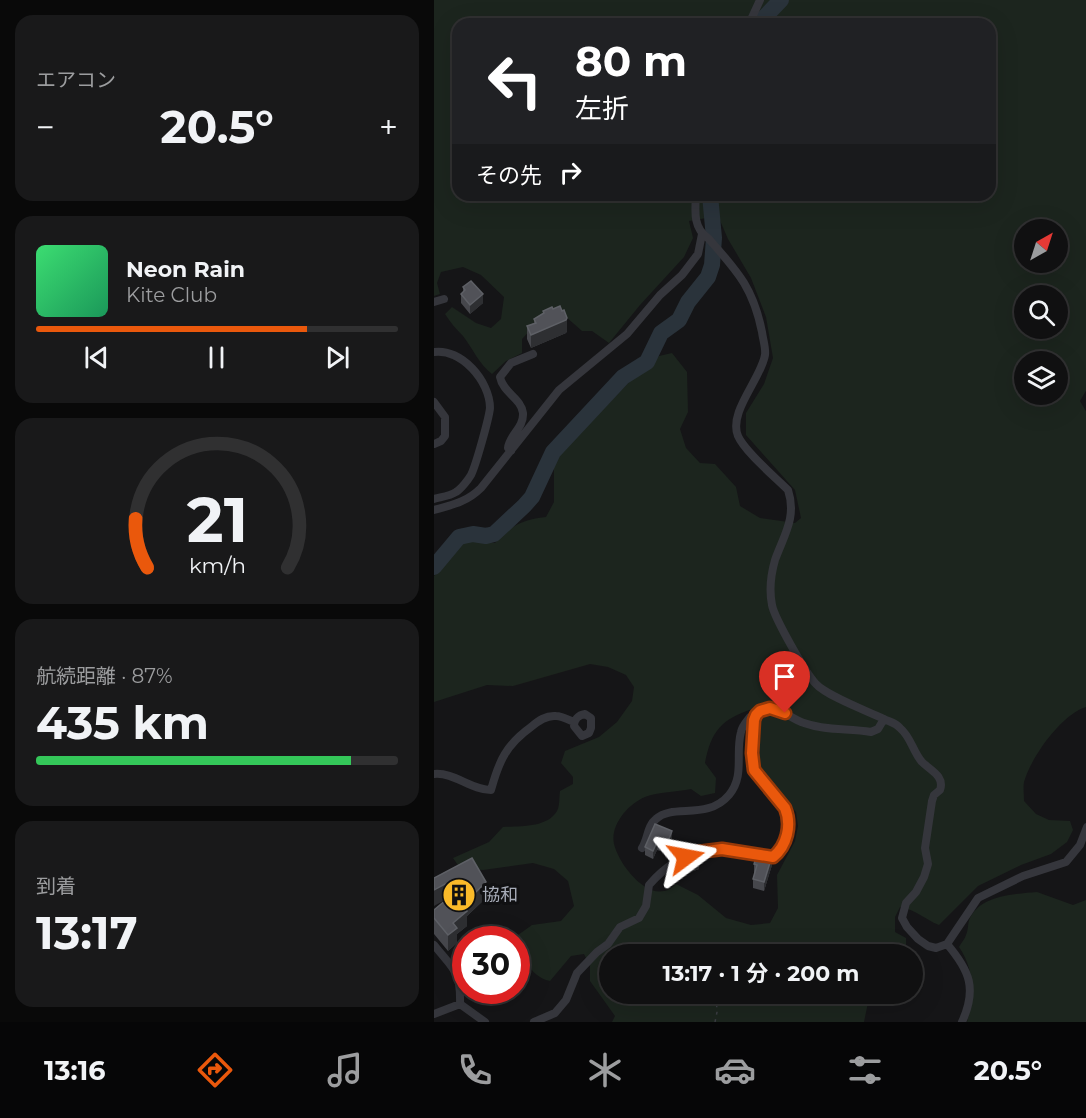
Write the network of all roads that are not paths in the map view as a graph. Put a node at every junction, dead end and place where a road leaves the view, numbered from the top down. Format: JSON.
{"nodes":[{"id":1,"x":760,"y":0,"type":"edge"},
{"id":2,"x":752,"y":18,"type":"edge"},
{"id":3,"x":695,"y":201,"type":"edge"},
{"id":4,"x":702,"y":234,"type":"junction"},
{"id":5,"x":444,"y":299,"type":"dead end"},
{"id":6,"x":434,"y":302,"type":"edge"},
{"id":7,"x":434,"y":352,"type":"edge"},
{"id":8,"x":533,"y":354,"type":"dead end"},
{"id":9,"x":434,"y":402,"type":"edge"},
{"id":10,"x":434,"y":444,"type":"edge"},
{"id":11,"x":511,"y":451,"type":"junction"},
{"id":12,"x":434,"y":499,"type":"edge"},
{"id":13,"x":434,"y":510,"type":"edge"},
{"id":14,"x":756,"y":715,"type":"junction"},
{"id":15,"x":884,"y":719,"type":"junction"},
{"id":16,"x":574,"y":722,"type":"dead end"},
{"id":17,"x":434,"y":774,"type":"edge"},
{"id":18,"x":1086,"y":827,"type":"edge"},
{"id":19,"x":641,"y":848,"type":"dead end"},
{"id":20,"x":947,"y":944,"type":"junction"},
{"id":21,"x":434,"y":945,"type":"edge"},
{"id":22,"x":452,"y":967,"type":"edge"},
{"id":23,"x":460,"y":1004,"type":"joint"},
{"id":24,"x":434,"y":1014,"type":"edge"},
{"id":25,"x":485,"y":1022,"type":"edge"},
{"id":26,"x":534,"y":1022,"type":"edge"},
{"id":27,"x":962,"y":1022,"type":"edge"}],
"edges":[{"from":1,"to":2,"type":"street"},
{"from":3,"to":4,"type":"street"},
{"from":4,"to":11,"type":"street"},
{"from":4,"to":15,"type":"street"},
{"from":5,"to":6,"type":"street"},
{"from":7,"to":12,"type":"street"},
{"from":8,"to":11,"type":"street"},
{"from":9,"to":10,"type":"street"},
{"from":11,"to":13,"type":"street"},
{"from":14,"to":15,"type":"street"},
{"from":14,"to":19,"type":"street"},
{"from":14,"to":26,"type":"street"},
{"from":15,"to":20,"type":"street"},
{"from":16,"to":17,"type":"street"},
{"from":18,"to":20,"type":"street"},
{"from":20,"to":27,"type":"street"},
{"from":21,"to":22,"type":"street"},
{"from":23,"to":24,"type":"street"},
{"from":23,"to":25,"type":"street"}]}
